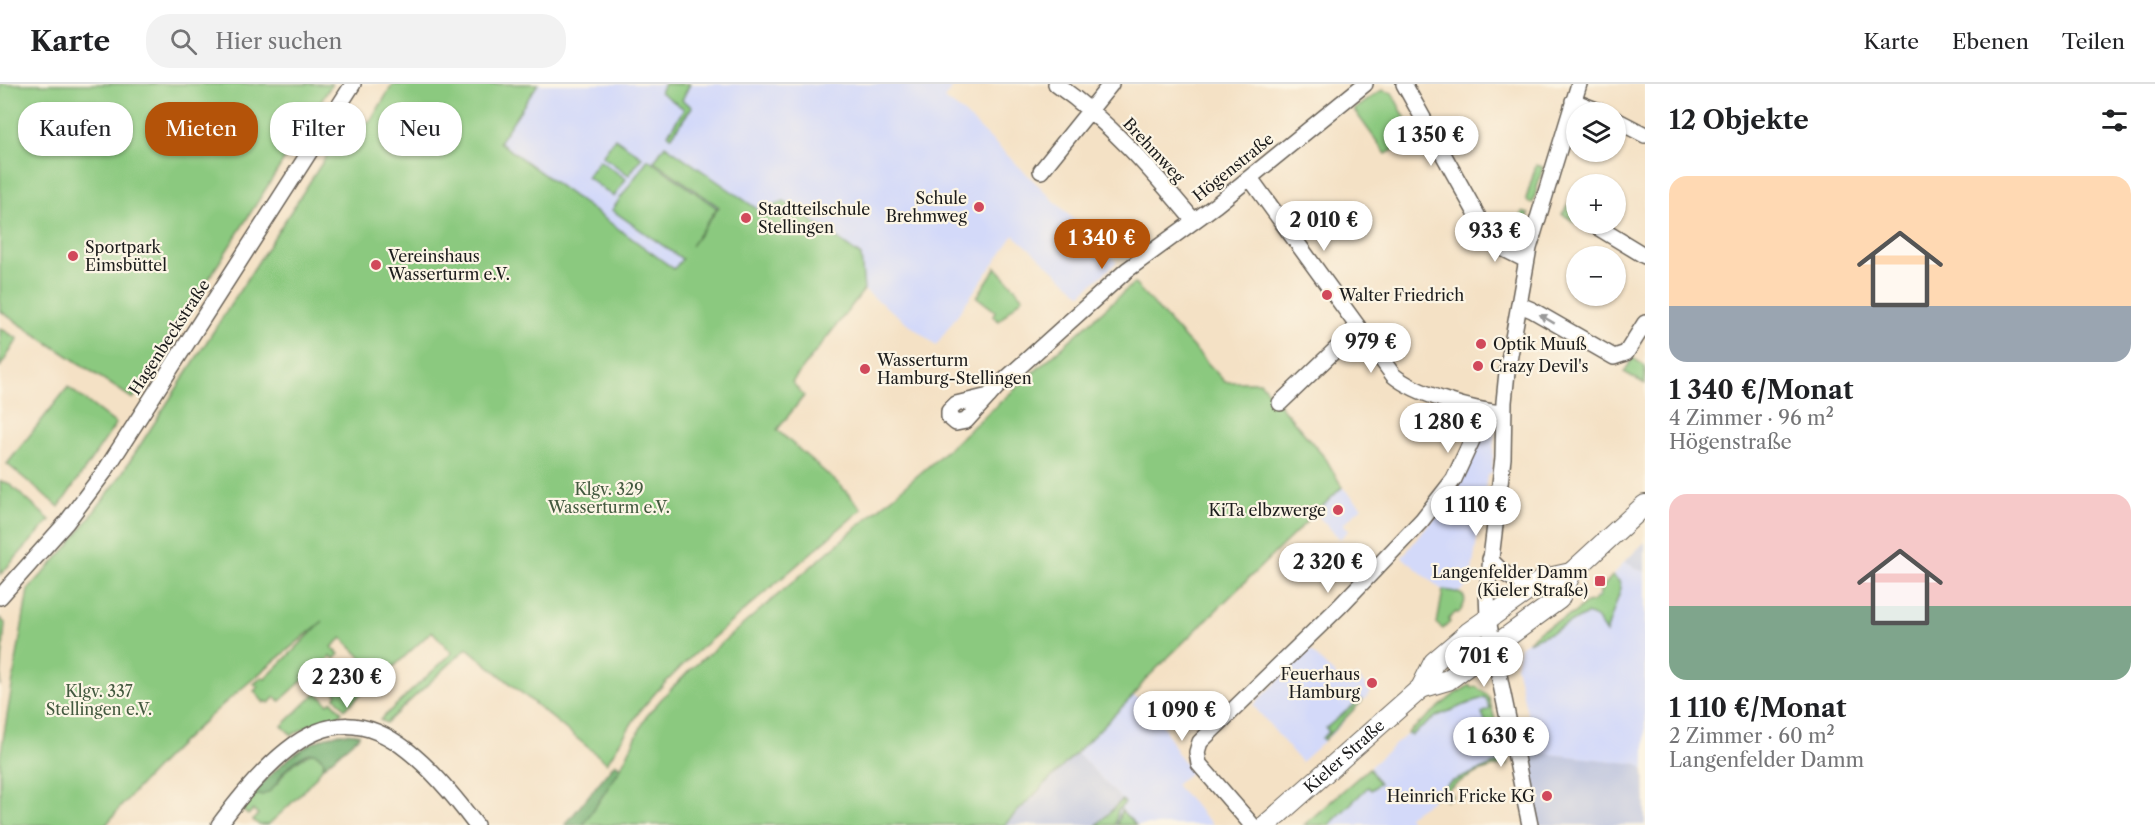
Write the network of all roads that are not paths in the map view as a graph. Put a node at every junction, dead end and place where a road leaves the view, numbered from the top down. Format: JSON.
{"nodes":[{"id":1,"x":353,"y":84,"type":"edge"},
{"id":2,"x":1056,"y":84,"type":"edge"},
{"id":3,"x":1111,"y":84,"type":"edge"},
{"id":4,"x":1365,"y":84,"type":"edge"},
{"id":5,"x":1404,"y":84,"type":"edge"},
{"id":6,"x":1579,"y":84,"type":"edge"},
{"id":7,"x":1573,"y":101,"type":"joint"},
{"id":8,"x":1089,"y":108,"type":"junction"},
{"id":9,"x":1626,"y":125,"type":"edge"},
{"id":10,"x":1645,"y":135,"type":"edge"},
{"id":11,"x":1041,"y":171,"type":"dead end"},
{"id":12,"x":1250,"y":178,"type":"junction"},
{"id":13,"x":1194,"y":221,"type":"junction"},
{"id":14,"x":1609,"y":234,"type":"edge"},
{"id":15,"x":1645,"y":256,"type":"edge"},
{"id":16,"x":1526,"y":260,"type":"junction"},
{"id":17,"x":1520,"y":305,"type":"junction"},
{"id":18,"x":1645,"y":323,"type":"edge"},
{"id":19,"x":1358,"y":328,"type":"junction"},
{"id":20,"x":989,"y":396,"type":"dead end"},
{"id":21,"x":1280,"y":403,"type":"dead end"},
{"id":22,"x":1480,"y":411,"type":"junction"},
{"id":23,"x":1503,"y":413,"type":"junction"},
{"id":24,"x":1642,"y":513,"type":"edge"},
{"id":25,"x":1490,"y":559,"type":"junction"},
{"id":26,"x":1570,"y":573,"type":"junction"},
{"id":27,"x":1537,"y":585,"type":"junction"},
{"id":28,"x":0,"y":597,"type":"edge"},
{"id":29,"x":1488,"y":619,"type":"junction"},
{"id":30,"x":1493,"y":646,"type":"junction"},
{"id":31,"x":1421,"y":688,"type":"junction"},
{"id":32,"x":219,"y":825,"type":"edge"},
{"id":33,"x":476,"y":825,"type":"edge"},
{"id":34,"x":1252,"y":825,"type":"edge"},
{"id":35,"x":1266,"y":825,"type":"edge"},
{"id":36,"x":1530,"y":825,"type":"edge"}],
"edges":[{"from":1,"to":28,"type":"street","name":"Hagenbeckstraße"},
{"from":2,"to":8,"type":"street","name":"Brehmweg"},
{"from":3,"to":8,"type":"street"},
{"from":4,"to":12,"type":"street","name":"Högenstraße"},
{"from":5,"to":16,"type":"street"},
{"from":6,"to":7,"type":"street"},
{"from":7,"to":16,"type":"street"},
{"from":8,"to":11,"type":"street"},
{"from":8,"to":13,"type":"street","name":"Brehmweg"},
{"from":9,"to":10,"type":"street"},
{"from":12,"to":13,"type":"street","name":"Högenstraße"},
{"from":12,"to":19,"type":"street"},
{"from":13,"to":20,"type":"street","name":"Högenstraße"},
{"from":14,"to":15,"type":"street"},
{"from":16,"to":17,"type":"street"},
{"from":18,"to":17,"type":"street","one_way":true},
{"from":17,"to":23,"type":"street"},
{"from":19,"to":21,"type":"street"},
{"from":19,"to":22,"type":"street"},
{"from":22,"to":23,"type":"street"},
{"from":22,"to":34,"type":"street"},
{"from":23,"to":25,"type":"street"},
{"from":24,"to":26,"type":"main road","name":"Kieler Straße"},
{"from":25,"to":27,"type":"street"},
{"from":25,"to":29,"type":"street"},
{"from":26,"to":27,"type":"main road","name":"Kieler Straße"},
{"from":26,"to":30,"type":"main road","name":"Kieler Straße"},
{"from":27,"to":29,"type":"main road","name":"Kieler Straße"},
{"from":29,"to":30,"type":"street"},
{"from":29,"to":31,"type":"main road","name":"Kieler Straße"},
{"from":30,"to":31,"type":"main road","name":"Kieler Straße"},
{"from":30,"to":36,"type":"street"},
{"from":31,"to":35,"type":"main road","name":"Kieler Straße"},
{"from":32,"to":33,"type":"street"}]}
